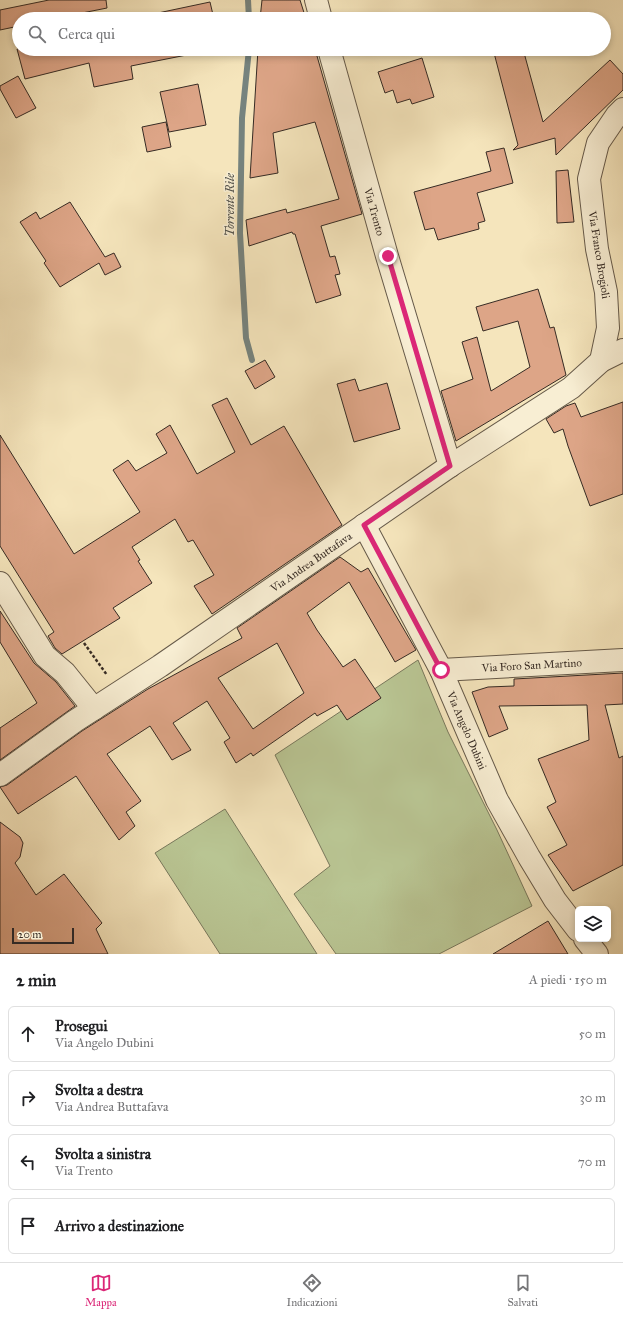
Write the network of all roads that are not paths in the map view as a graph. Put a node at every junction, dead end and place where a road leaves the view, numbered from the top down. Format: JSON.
{"nodes":[{"id":1,"x":316,"y":0,"type":"edge"},
{"id":2,"x":319,"y":12,"type":"edge"},
{"id":3,"x":331,"y":56,"type":"edge"},
{"id":4,"x":623,"y":109,"type":"edge"},
{"id":5,"x":623,"y":350,"type":"edge"},
{"id":6,"x":601,"y":361,"type":"junction"},
{"id":7,"x":450,"y":466,"type":"junction"},
{"id":8,"x":364,"y":525,"type":"junction"},
{"id":9,"x":0,"y":583,"type":"edge"},
{"id":10,"x":623,"y":660,"type":"edge"},
{"id":11,"x":441,"y":670,"type":"junction"},
{"id":12,"x":94,"y":709,"type":"junction"},
{"id":13,"x":0,"y":775,"type":"edge"},
{"id":14,"x":575,"y":926,"type":"edge"},
{"id":15,"x":587,"y":942,"type":"edge"},
{"id":16,"x":597,"y":954,"type":"edge"}],
"edges":[{"from":1,"to":2,"type":"street"},
{"from":3,"to":7,"type":"street","name":"Via Trento"},
{"from":4,"to":6,"type":"street","name":"Via Franco Brogioli"},
{"from":5,"to":6,"type":"street","name":"Via Andrea Buttafava"},
{"from":6,"to":7,"type":"street","name":"Via Andrea Buttafava"},
{"from":7,"to":8,"type":"street","name":"Via Andrea Buttafava"},
{"from":8,"to":11,"type":"street","name":"Via Angelo Dubini"},
{"from":8,"to":12,"type":"street","name":"Via Andrea Buttafava"},
{"from":9,"to":12,"type":"street"},
{"from":10,"to":11,"type":"street","name":"Via Foro San Martino"},
{"from":11,"to":14,"type":"street","name":"Via Angelo Dubini"},
{"from":12,"to":13,"type":"street","name":"Via Andrea Buttafava"},
{"from":15,"to":16,"type":"street"}]}
